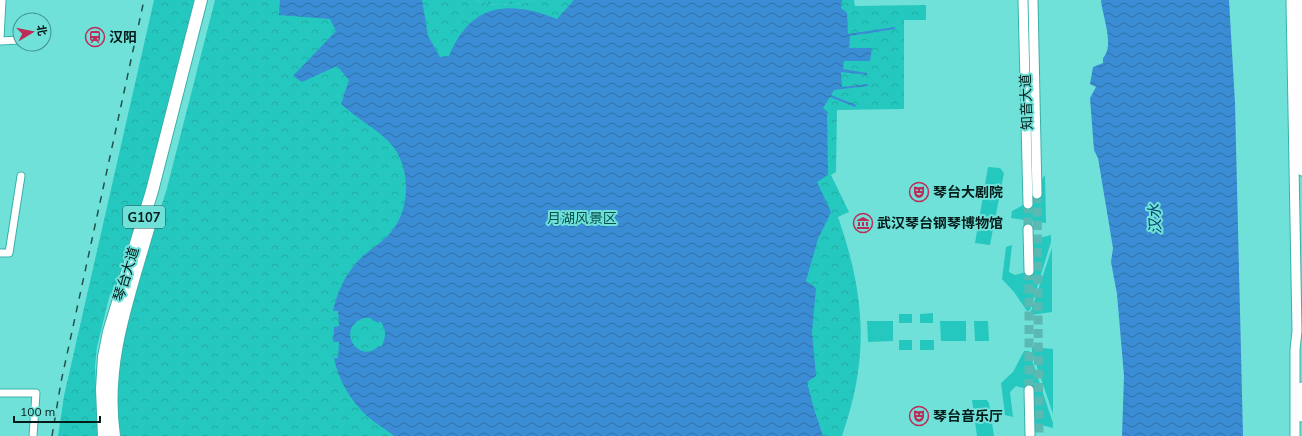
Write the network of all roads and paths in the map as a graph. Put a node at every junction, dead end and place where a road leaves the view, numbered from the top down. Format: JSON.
{"nodes":[{"id":1,"x":2,"y":0,"type":"edge"},
{"id":2,"x":202,"y":0,"type":"edge"},
{"id":3,"x":209,"y":0,"type":"edge"},
{"id":4,"x":1023,"y":0,"type":"edge"},
{"id":5,"x":1033,"y":0,"type":"edge"},
{"id":6,"x":1291,"y":0,"type":"edge"},
{"id":7,"x":1298,"y":0,"type":"edge"},
{"id":8,"x":0,"y":40,"type":"edge"},
{"id":9,"x":12,"y":40,"type":"edge"},
{"id":10,"x":1302,"y":171,"type":"edge"},
{"id":11,"x":21,"y":176,"type":"dead end"},
{"id":12,"x":1037,"y":194,"type":"tunnel mouth"},
{"id":13,"x":1028,"y":204,"type":"tunnel mouth"},
{"id":14,"x":1028,"y":229,"type":"tunnel mouth"},
{"id":15,"x":0,"y":253,"type":"edge"},
{"id":16,"x":1029,"y":271,"type":"tunnel mouth"},
{"id":17,"x":1300,"y":326,"type":"edge"},
{"id":18,"x":1302,"y":387,"type":"edge"},
{"id":19,"x":1029,"y":390,"type":"tunnel mouth"},
{"id":20,"x":0,"y":393,"type":"edge"},
{"id":21,"x":1302,"y":403,"type":"edge"},
{"id":22,"x":1030,"y":434,"type":"dead end"},
{"id":23,"x":33,"y":436,"type":"edge"},
{"id":24,"x":104,"y":436,"type":"edge"},
{"id":25,"x":114,"y":436,"type":"edge"},
{"id":26,"x":1295,"y":436,"type":"edge"},
{"id":27,"x":1301,"y":436,"type":"edge"}],
"edges":[{"from":1,"to":8,"type":"street"},
{"from":2,"to":24,"type":"highway","name":"琴台大道","number":"G107"},
{"from":3,"to":25,"type":"highway","name":"琴台大道","number":"G107"},
{"from":4,"to":13,"type":"main road","name":"知音大道"},
{"from":5,"to":12,"type":"main road","name":"知音大道"},
{"from":6,"to":17,"type":"main road"},
{"from":7,"to":10,"type":"main road"},
{"from":8,"to":9,"type":"street"},
{"from":11,"to":15,"type":"street"},
{"from":14,"to":16,"type":"main road"},
{"from":17,"to":26,"type":"main road"},
{"from":18,"to":21,"type":"main road"},
{"from":19,"to":22,"type":"main road"},
{"from":20,"to":23,"type":"street"},
{"from":21,"to":27,"type":"main road"}]}
